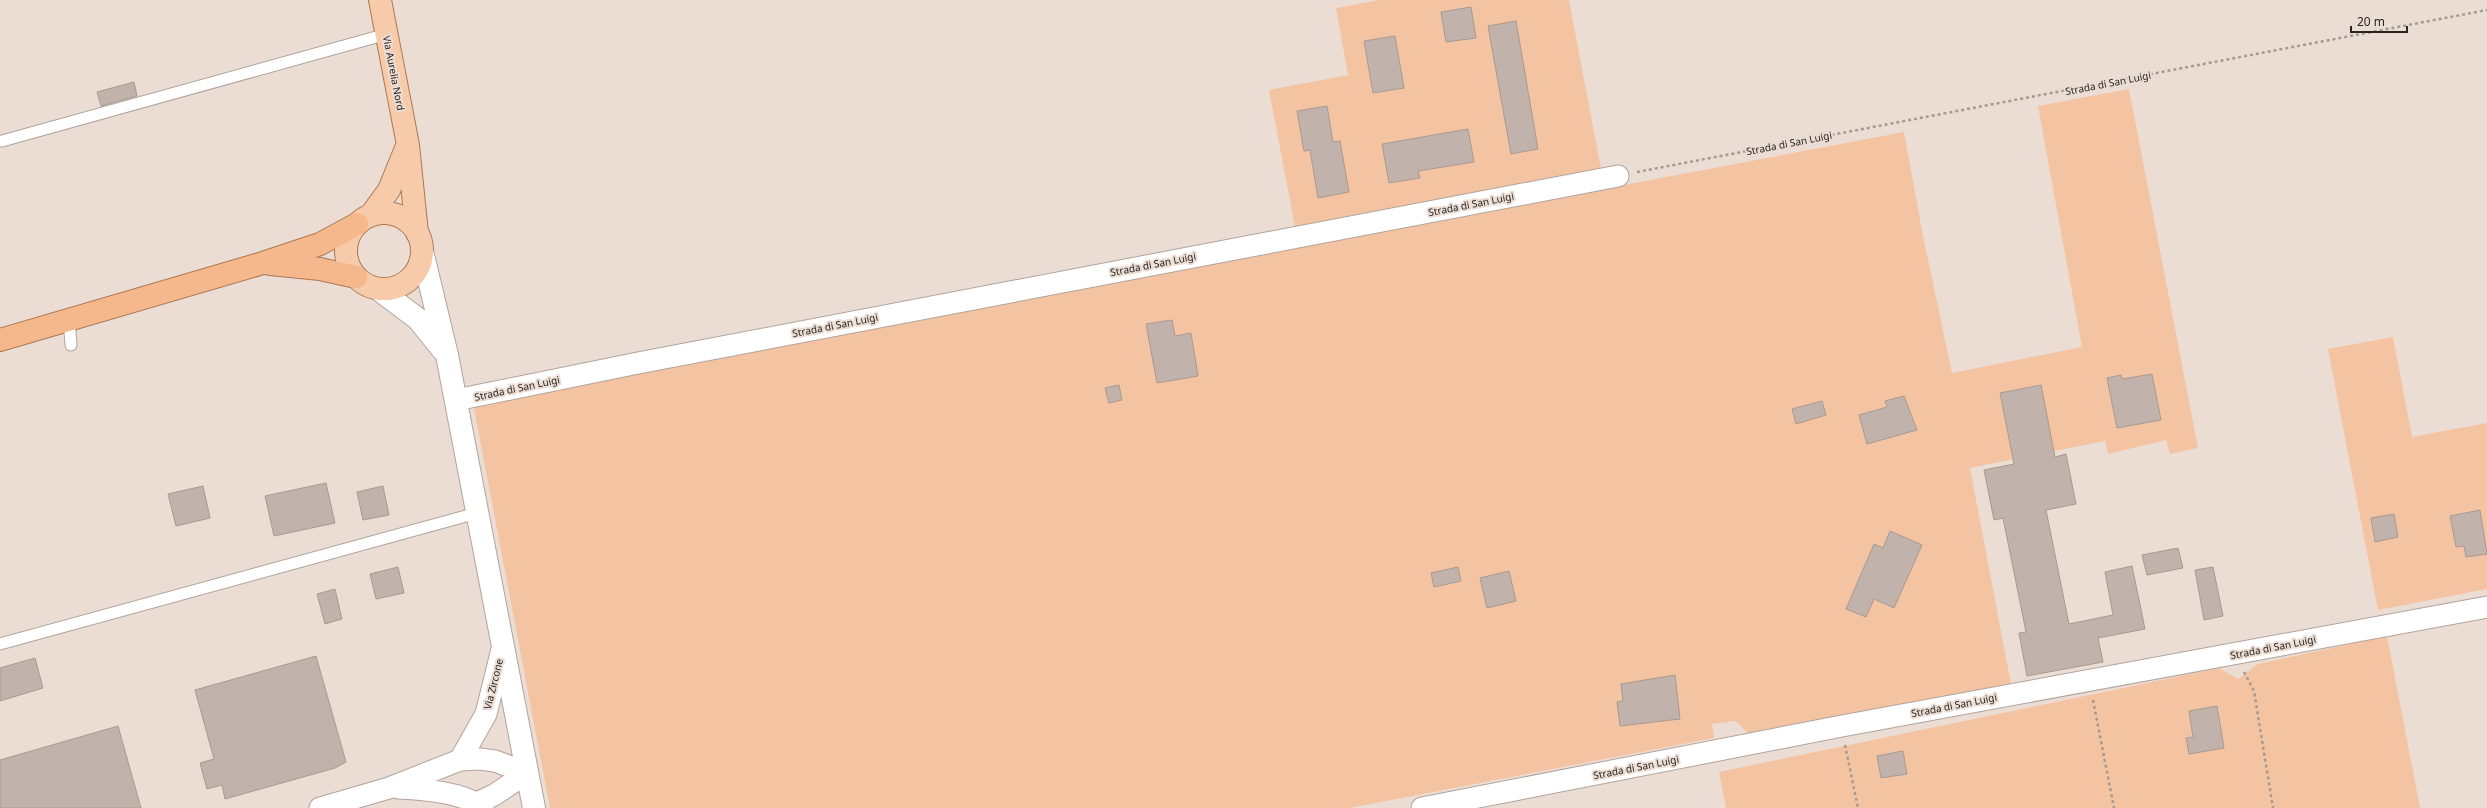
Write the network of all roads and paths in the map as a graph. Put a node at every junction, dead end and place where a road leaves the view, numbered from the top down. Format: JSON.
{"nodes":[{"id":1,"x":380,"y":0,"type":"edge"},
{"id":2,"x":2487,"y":10,"type":"edge"},
{"id":3,"x":387,"y":34,"type":"junction"},
{"id":4,"x":2,"y":141,"type":"dead end"},
{"id":5,"x":408,"y":145,"type":"junction"},
{"id":6,"x":1618,"y":176,"type":"joint"},
{"id":7,"x":363,"y":220,"type":"junction"},
{"id":8,"x":420,"y":242,"type":"junction"},
{"id":9,"x":263,"y":263,"type":"junction"},
{"id":10,"x":356,"y":277,"type":"junction"},
{"id":11,"x":378,"y":288,"type":"junction"},
{"id":12,"x":69,"y":319,"type":"junction"},
{"id":13,"x":0,"y":340,"type":"edge"},
{"id":14,"x":71,"y":345,"type":"dead end"},
{"id":15,"x":447,"y":356,"type":"junction"},
{"id":16,"x":456,"y":400,"type":"junction"},
{"id":17,"x":478,"y":513,"type":"junction"},
{"id":18,"x":2487,"y":607,"type":"edge"},
{"id":19,"x":0,"y":644,"type":"edge"},
{"id":20,"x":502,"y":649,"type":"junction"},
{"id":21,"x":2228,"y":656,"type":"junction"},
{"id":22,"x":2089,"y":680,"type":"junction"},
{"id":23,"x":1842,"y":726,"type":"junction"},
{"id":24,"x":460,"y":760,"type":"junction"},
{"id":25,"x":527,"y":773,"type":"junction"},
{"id":26,"x":389,"y":788,"type":"junction"},
{"id":27,"x":480,"y":805,"type":"edge"},
{"id":28,"x":320,"y":808,"type":"edge"},
{"id":29,"x":534,"y":808,"type":"edge"},
{"id":30,"x":1422,"y":808,"type":"edge"},
{"id":31,"x":1858,"y":808,"type":"edge"},
{"id":32,"x":2114,"y":808,"type":"edge"},
{"id":33,"x":2273,"y":808,"type":"edge"}],
"edges":[{"from":1,"to":3,"type":"main road","name":"Via Aurelia Nord"},
{"from":2,"to":6,"type":"path","name":"Strada di San Luigi"},
{"from":3,"to":4,"type":"lane"},
{"from":3,"to":5,"type":"main road","name":"Via Aurelia Nord"},
{"from":5,"to":7,"type":"main road"},
{"from":5,"to":8,"type":"main road","name":"Via Aurelia Nord"},
{"from":6,"to":16,"type":"street","name":"Strada di San Luigi"},
{"from":7,"to":8,"type":"main road"},
{"from":7,"to":9,"type":"highway"},
{"from":7,"to":10,"type":"main road"},
{"from":8,"to":11,"type":"main road"},
{"from":8,"to":15,"type":"main road"},
{"from":9,"to":10,"type":"highway"},
{"from":9,"to":12,"type":"highway"},
{"from":10,"to":11,"type":"main road"},
{"from":11,"to":15,"type":"main road"},
{"from":12,"to":13,"type":"highway"},
{"from":12,"to":14,"type":"lane"},
{"from":15,"to":16,"type":"main road"},
{"from":16,"to":17,"type":"main road"},
{"from":17,"to":19,"type":"lane"},
{"from":17,"to":20,"type":"main road"},
{"from":18,"to":21,"type":"street","name":"Strada di San Luigi"},
{"from":20,"to":24,"type":"street","name":"Via Zircone"},
{"from":20,"to":25,"type":"main road"},
{"from":21,"to":22,"type":"street","name":"Strada di San Luigi"},
{"from":21,"to":33,"type":"path"},
{"from":22,"to":23,"type":"street","name":"Strada di San Luigi"},
{"from":22,"to":32,"type":"path"},
{"from":23,"to":30,"type":"street","name":"Strada di San Luigi"},
{"from":23,"to":31,"type":"path"},
{"from":24,"to":25,"type":"street"},
{"from":24,"to":26,"type":"street"},
{"from":25,"to":27,"type":"street"},
{"from":25,"to":29,"type":"main road"},
{"from":26,"to":27,"type":"street"},
{"from":26,"to":28,"type":"street"}]}
